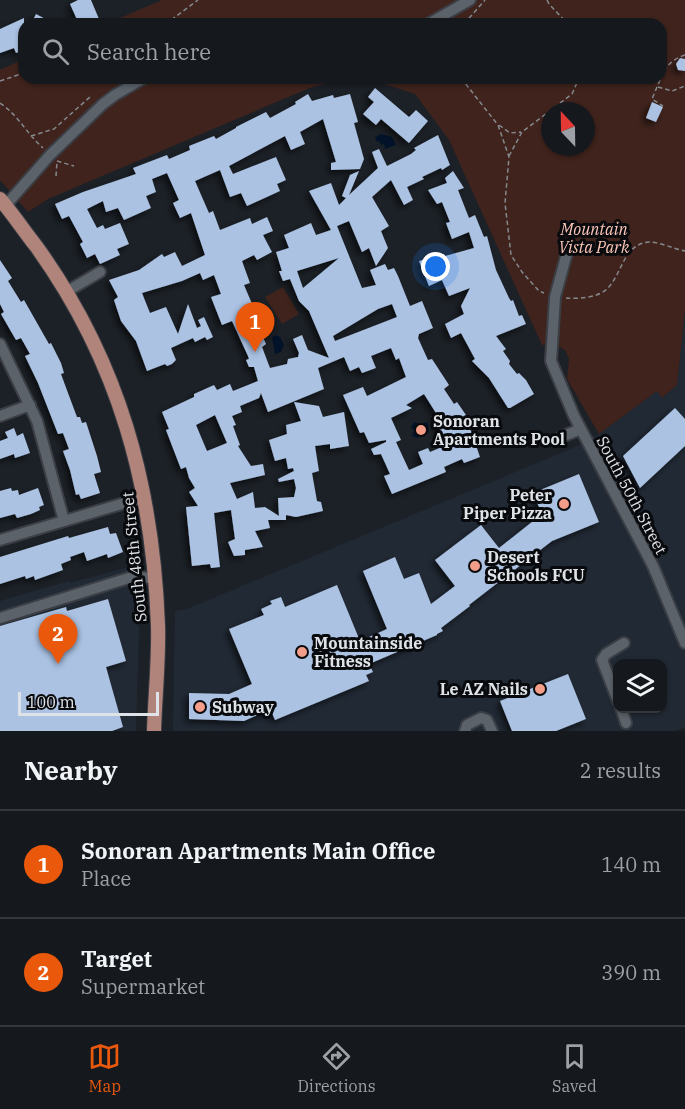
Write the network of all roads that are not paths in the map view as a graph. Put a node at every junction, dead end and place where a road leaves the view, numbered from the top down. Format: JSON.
{"nodes":[{"id":1,"x":470,"y":0,"type":"edge"},
{"id":2,"x":438,"y":18,"type":"edge"},
{"id":3,"x":134,"y":84,"type":"edge"},
{"id":4,"x":3,"y":202,"type":"edge"},
{"id":5,"x":567,"y":253,"type":"dead end"},
{"id":6,"x":100,"y":272,"type":"dead end"},
{"id":7,"x":66,"y":292,"type":"junction"},
{"id":8,"x":0,"y":344,"type":"edge"},
{"id":9,"x":30,"y":405,"type":"junction"},
{"id":10,"x":0,"y":416,"type":"edge"},
{"id":11,"x":581,"y":429,"type":"junction"},
{"id":12,"x":561,"y":437,"type":"dead end"},
{"id":13,"x":145,"y":497,"type":"junction"},
{"id":14,"x":64,"y":521,"type":"junction"},
{"id":15,"x":0,"y":540,"type":"edge"},
{"id":16,"x":155,"y":578,"type":"junction"},
{"id":17,"x":0,"y":618,"type":"edge"},
{"id":18,"x":624,"y":643,"type":"dead end"},
{"id":19,"x":685,"y":643,"type":"edge"},
{"id":20,"x":613,"y":688,"type":"edge"},
{"id":21,"x":623,"y":713,"type":"edge"},
{"id":22,"x":626,"y":723,"type":"dead end"},
{"id":23,"x":154,"y":731,"type":"edge"},
{"id":24,"x":465,"y":731,"type":"edge"},
{"id":25,"x":492,"y":731,"type":"edge"}],
"edges":[{"from":1,"to":2,"type":"street"},
{"from":3,"to":4,"type":"street"},
{"from":4,"to":7,"type":"main road","name":"South 48th Street"},
{"from":5,"to":11,"type":"street","name":"South 50th Street"},
{"from":6,"to":7,"type":"street"},
{"from":7,"to":13,"type":"main road","name":"South 48th Street"},
{"from":8,"to":9,"type":"street"},
{"from":9,"to":10,"type":"street"},
{"from":9,"to":14,"type":"street"},
{"from":11,"to":12,"type":"street"},
{"from":11,"to":19,"type":"street","name":"South 50th Street"},
{"from":13,"to":14,"type":"street"},
{"from":13,"to":16,"type":"main road","name":"South 48th Street"},
{"from":14,"to":15,"type":"street"},
{"from":16,"to":17,"type":"street"},
{"from":16,"to":23,"type":"main road","name":"South 48th Street"},
{"from":18,"to":20,"type":"street"},
{"from":21,"to":22,"type":"street"},
{"from":24,"to":25,"type":"street"}]}
